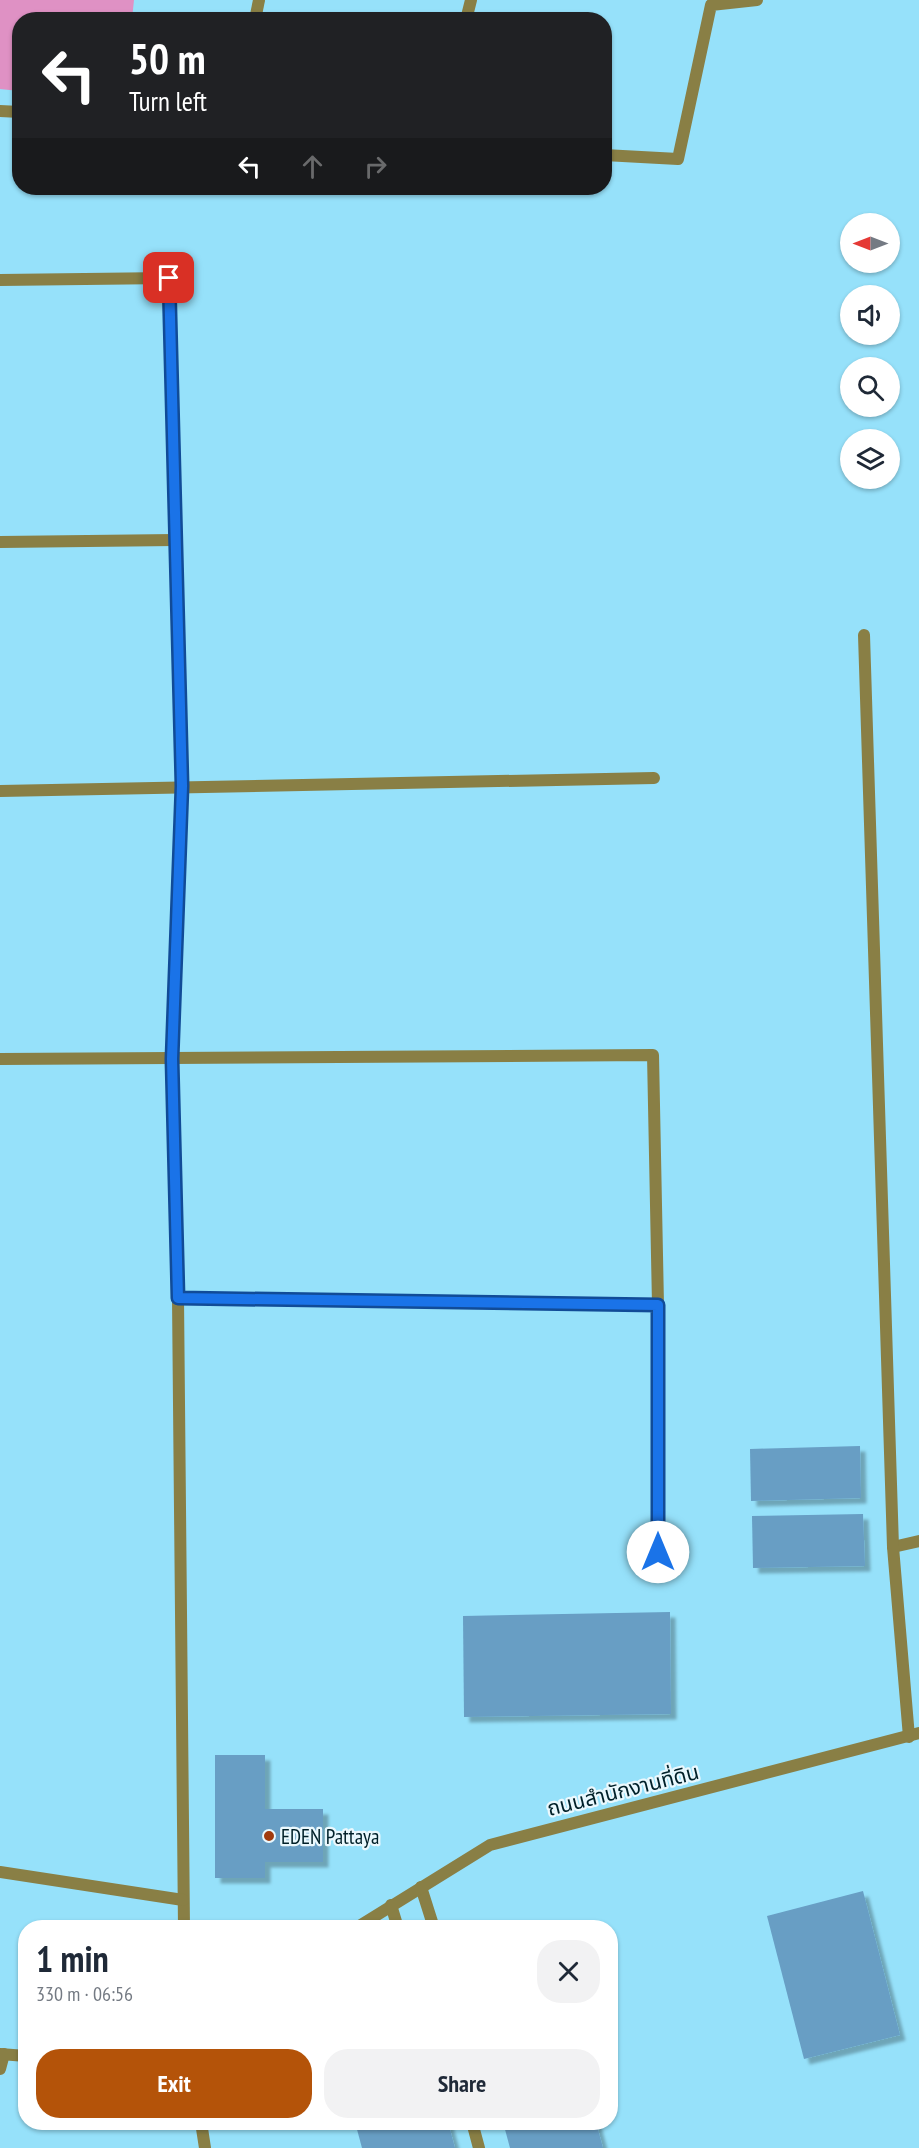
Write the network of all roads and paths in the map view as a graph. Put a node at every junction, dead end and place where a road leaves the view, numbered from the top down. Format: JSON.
{"nodes":[{"id":1,"x":757,"y":0,"type":"edge"},
{"id":2,"x":612,"y":155,"type":"edge"},
{"id":3,"x":0,"y":280,"type":"edge"},
{"id":4,"x":175,"y":540,"type":"junction"},
{"id":5,"x":0,"y":542,"type":"edge"},
{"id":6,"x":864,"y":635,"type":"dead end"},
{"id":7,"x":654,"y":778,"type":"dead end"},
{"id":8,"x":182,"y":786,"type":"junction"},
{"id":9,"x":0,"y":791,"type":"edge"},
{"id":10,"x":0,"y":1059,"type":"edge"},
{"id":11,"x":172,"y":1059,"type":"junction"},
{"id":12,"x":178,"y":1298,"type":"junction"},
{"id":13,"x":658,"y":1305,"type":"junction"},
{"id":14,"x":919,"y":1541,"type":"edge"},
{"id":15,"x":893,"y":1547,"type":"junction"},
{"id":16,"x":658,"y":1552,"type":"dead end"},
{"id":17,"x":914,"y":1735,"type":"edge"},
{"id":18,"x":0,"y":1872,"type":"edge"},
{"id":19,"x":421,"y":1887,"type":"junction"},
{"id":20,"x":183,"y":1900,"type":"junction"},
{"id":21,"x":391,"y":1905,"type":"junction"},
{"id":22,"x":184,"y":1920,"type":"edge"},
{"id":23,"x":368,"y":1920,"type":"edge"},
{"id":24,"x":396,"y":1920,"type":"edge"},
{"id":25,"x":431,"y":1920,"type":"edge"},
{"id":26,"x":2,"y":2054,"type":"edge"},
{"id":27,"x":18,"y":2055,"type":"edge"},
{"id":28,"x":0,"y":2069,"type":"edge"},
{"id":29,"x":202,"y":2130,"type":"edge"},
{"id":30,"x":474,"y":2130,"type":"edge"},
{"id":31,"x":205,"y":2148,"type":"edge"},
{"id":32,"x":479,"y":2148,"type":"edge"}],
"edges":[{"from":1,"to":2,"type":"street"},
{"from":3,"to":4,"type":"street"},
{"from":4,"to":5,"type":"street"},
{"from":4,"to":8,"type":"street"},
{"from":6,"to":15,"type":"street"},
{"from":7,"to":8,"type":"street"},
{"from":8,"to":9,"type":"street"},
{"from":8,"to":11,"type":"street"},
{"from":10,"to":11,"type":"street"},
{"from":11,"to":12,"type":"street"},
{"from":11,"to":13,"type":"street"},
{"from":12,"to":13,"type":"street"},
{"from":12,"to":20,"type":"street"},
{"from":13,"to":16,"type":"street"},
{"from":14,"to":15,"type":"street"},
{"from":15,"to":17,"type":"street"},
{"from":17,"to":19,"type":"street","name":"ถนนสำนักงานที่ดิน"},
{"from":18,"to":20,"type":"street"},
{"from":19,"to":21,"type":"street","name":"ถนนสำนักงานที่ดิน"},
{"from":19,"to":25,"type":"street"},
{"from":20,"to":22,"type":"street"},
{"from":21,"to":23,"type":"street","name":"ถนนสำนักงานที่ดิน"},
{"from":21,"to":24,"type":"street"},
{"from":26,"to":27,"type":"street"},
{"from":26,"to":28,"type":"street"},
{"from":29,"to":31,"type":"street"},
{"from":30,"to":32,"type":"street"}]}
